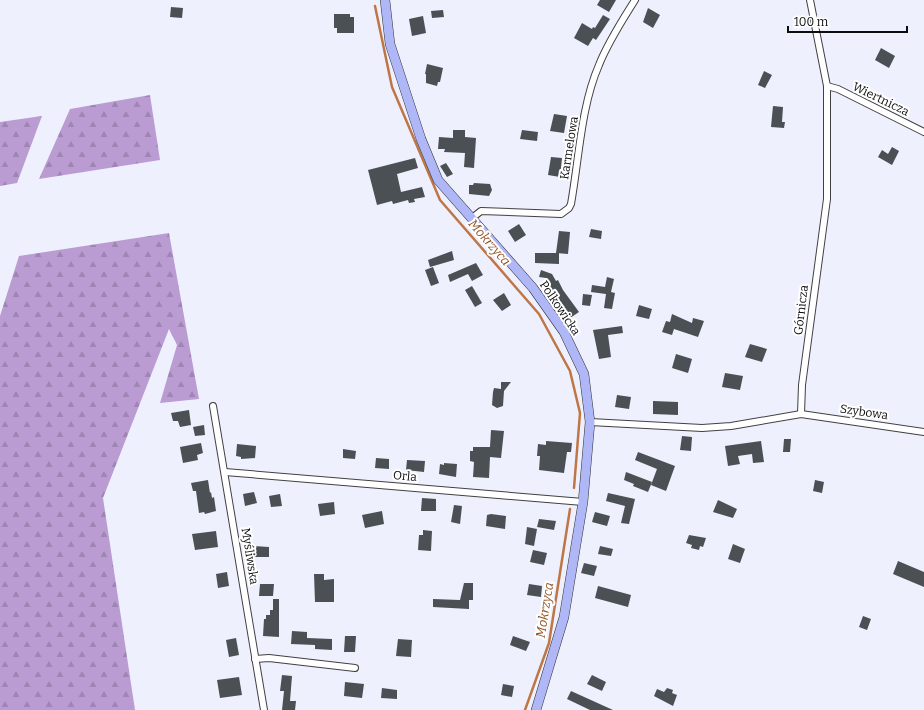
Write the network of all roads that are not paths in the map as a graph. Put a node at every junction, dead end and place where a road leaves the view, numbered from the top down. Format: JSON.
{"nodes":[{"id":1,"x":385,"y":0,"type":"edge"},
{"id":2,"x":635,"y":0,"type":"edge"},
{"id":3,"x":810,"y":0,"type":"edge"},
{"id":4,"x":827,"y":86,"type":"junction"},
{"id":5,"x":924,"y":132,"type":"edge"},
{"id":6,"x":472,"y":218,"type":"junction"},
{"id":7,"x":213,"y":406,"type":"dead end"},
{"id":8,"x":801,"y":414,"type":"junction"},
{"id":9,"x":590,"y":422,"type":"junction"},
{"id":10,"x":924,"y":432,"type":"edge"},
{"id":11,"x":225,"y":472,"type":"junction"},
{"id":12,"x":583,"y":502,"type":"junction"},
{"id":13,"x":255,"y":659,"type":"junction"},
{"id":14,"x":355,"y":668,"type":"dead end"},
{"id":15,"x":264,"y":710,"type":"edge"},
{"id":16,"x":536,"y":710,"type":"edge"}],
"edges":[{"from":1,"to":6,"type":"street","name":"Polkowicka"},
{"from":2,"to":6,"type":"street","name":"Karmelowa"},
{"from":3,"to":4,"type":"street","name":"Górnicza"},
{"from":4,"to":5,"type":"street","name":"Wiertnicza"},
{"from":4,"to":8,"type":"street","name":"Górnicza"},
{"from":6,"to":9,"type":"street","name":"Polkowicka"},
{"from":7,"to":11,"type":"street","name":"Myśliwska"},
{"from":8,"to":9,"type":"street"},
{"from":8,"to":10,"type":"street","name":"Szybowa"},
{"from":9,"to":12,"type":"street","name":"Polkowicka"},
{"from":11,"to":12,"type":"street","name":"Orla"},
{"from":11,"to":13,"type":"street","name":"Myśliwska"},
{"from":12,"to":16,"type":"street","name":"Polkowicka"},
{"from":13,"to":14,"type":"street"},
{"from":13,"to":15,"type":"street","name":"Myśliwska"}]}
